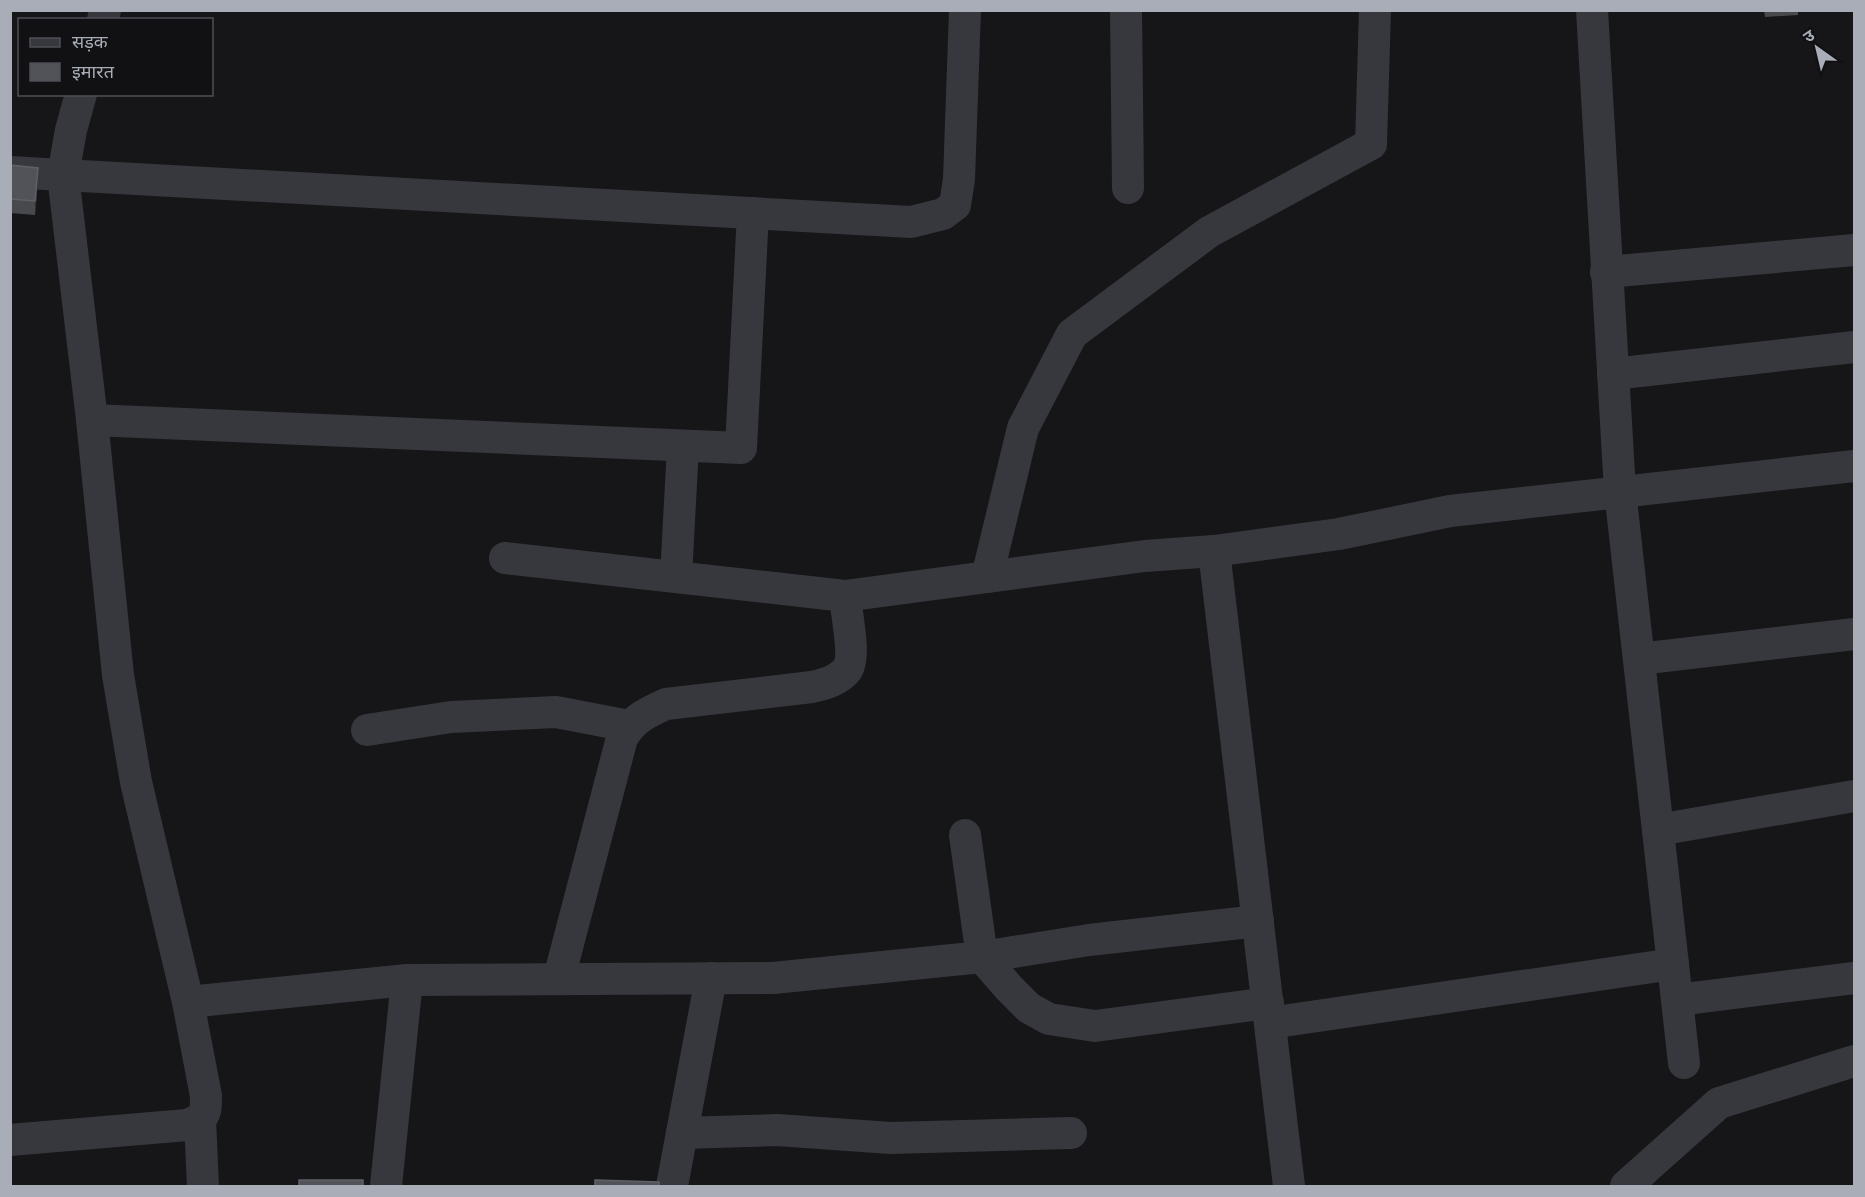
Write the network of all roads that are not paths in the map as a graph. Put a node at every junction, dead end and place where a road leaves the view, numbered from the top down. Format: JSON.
{"nodes":[{"id":1,"x":965,"y":10,"type":"edge"},
{"id":2,"x":1126,"y":10,"type":"edge"},
{"id":3,"x":1375,"y":10,"type":"edge"},
{"id":4,"x":1592,"y":10,"type":"edge"},
{"id":5,"x":80,"y":96,"type":"edge"},
{"id":6,"x":10,"y":172,"type":"edge"},
{"id":7,"x":63,"y":176,"type":"junction"},
{"id":8,"x":1128,"y":188,"type":"dead end"},
{"id":9,"x":753,"y":213,"type":"junction"},
{"id":10,"x":1854,"y":250,"type":"edge"},
{"id":11,"x":1606,"y":272,"type":"junction"},
{"id":12,"x":1854,"y":347,"type":"edge"},
{"id":13,"x":1613,"y":374,"type":"junction"},
{"id":14,"x":92,"y":420,"type":"junction"},
{"id":15,"x":683,"y":446,"type":"junction"},
{"id":16,"x":1854,"y":466,"type":"edge"},
{"id":17,"x":1620,"y":491,"type":"junction"},
{"id":18,"x":1214,"y":551,"type":"junction"},
{"id":19,"x":505,"y":558,"type":"dead end"},
{"id":20,"x":676,"y":577,"type":"junction"},
{"id":21,"x":987,"y":577,"type":"junction"},
{"id":22,"x":844,"y":596,"type":"junction"},
{"id":23,"x":1854,"y":634,"type":"edge"},
{"id":24,"x":1639,"y":659,"type":"junction"},
{"id":25,"x":629,"y":726,"type":"junction"},
{"id":26,"x":367,"y":730,"type":"dead end"},
{"id":27,"x":1854,"y":796,"type":"edge"},
{"id":28,"x":1658,"y":830,"type":"junction"},
{"id":29,"x":965,"y":835,"type":"dead end"},
{"id":30,"x":1258,"y":921,"type":"junction"},
{"id":31,"x":982,"y":957,"type":"junction"},
{"id":32,"x":1673,"y":964,"type":"junction"},
{"id":33,"x":559,"y":978,"type":"junction"},
{"id":34,"x":711,"y":978,"type":"junction"},
{"id":35,"x":1854,"y":978,"type":"edge"},
{"id":36,"x":407,"y":980,"type":"junction"},
{"id":37,"x":1677,"y":1000,"type":"junction"},
{"id":38,"x":188,"y":1002,"type":"junction"},
{"id":39,"x":1269,"y":1013,"type":"junction"},
{"id":40,"x":1854,"y":1061,"type":"edge"},
{"id":41,"x":1684,"y":1062,"type":"dead end"},
{"id":42,"x":201,"y":1120,"type":"junction"},
{"id":43,"x":1071,"y":1132,"type":"dead end"},
{"id":44,"x":682,"y":1133,"type":"junction"},
{"id":45,"x":10,"y":1140,"type":"edge"},
{"id":46,"x":203,"y":1186,"type":"edge"},
{"id":47,"x":386,"y":1186,"type":"edge"},
{"id":48,"x":672,"y":1186,"type":"edge"},
{"id":49,"x":1289,"y":1186,"type":"edge"},
{"id":50,"x":1626,"y":1186,"type":"edge"}],
"edges":[{"from":1,"to":9,"type":"street"},
{"from":2,"to":8,"type":"street"},
{"from":3,"to":21,"type":"street"},
{"from":4,"to":11,"type":"street"},
{"from":5,"to":7,"type":"street"},
{"from":6,"to":7,"type":"street"},
{"from":7,"to":9,"type":"street"},
{"from":7,"to":14,"type":"street"},
{"from":9,"to":15,"type":"street"},
{"from":10,"to":11,"type":"street"},
{"from":11,"to":13,"type":"street"},
{"from":12,"to":13,"type":"street"},
{"from":13,"to":17,"type":"street"},
{"from":14,"to":15,"type":"street"},
{"from":14,"to":38,"type":"street"},
{"from":15,"to":20,"type":"street"},
{"from":16,"to":17,"type":"street"},
{"from":17,"to":18,"type":"street"},
{"from":17,"to":24,"type":"street"},
{"from":18,"to":21,"type":"street"},
{"from":18,"to":30,"type":"street"},
{"from":19,"to":20,"type":"street"},
{"from":20,"to":22,"type":"street"},
{"from":21,"to":22,"type":"street"},
{"from":22,"to":25,"type":"street"},
{"from":23,"to":24,"type":"street"},
{"from":24,"to":28,"type":"street"},
{"from":25,"to":26,"type":"street"},
{"from":25,"to":33,"type":"street"},
{"from":27,"to":28,"type":"street"},
{"from":28,"to":32,"type":"street"},
{"from":29,"to":31,"type":"street"},
{"from":30,"to":31,"type":"street"},
{"from":30,"to":39,"type":"street"},
{"from":31,"to":34,"type":"street"},
{"from":31,"to":39,"type":"street"},
{"from":32,"to":37,"type":"street"},
{"from":32,"to":39,"type":"street"},
{"from":33,"to":34,"type":"street"},
{"from":33,"to":36,"type":"street"},
{"from":34,"to":44,"type":"street"},
{"from":35,"to":37,"type":"street"},
{"from":36,"to":38,"type":"street"},
{"from":36,"to":47,"type":"street"},
{"from":37,"to":41,"type":"street"},
{"from":38,"to":42,"type":"street"},
{"from":39,"to":49,"type":"street"},
{"from":40,"to":50,"type":"street"},
{"from":42,"to":45,"type":"street"},
{"from":42,"to":46,"type":"street"},
{"from":43,"to":44,"type":"street"},
{"from":44,"to":48,"type":"street"}]}
